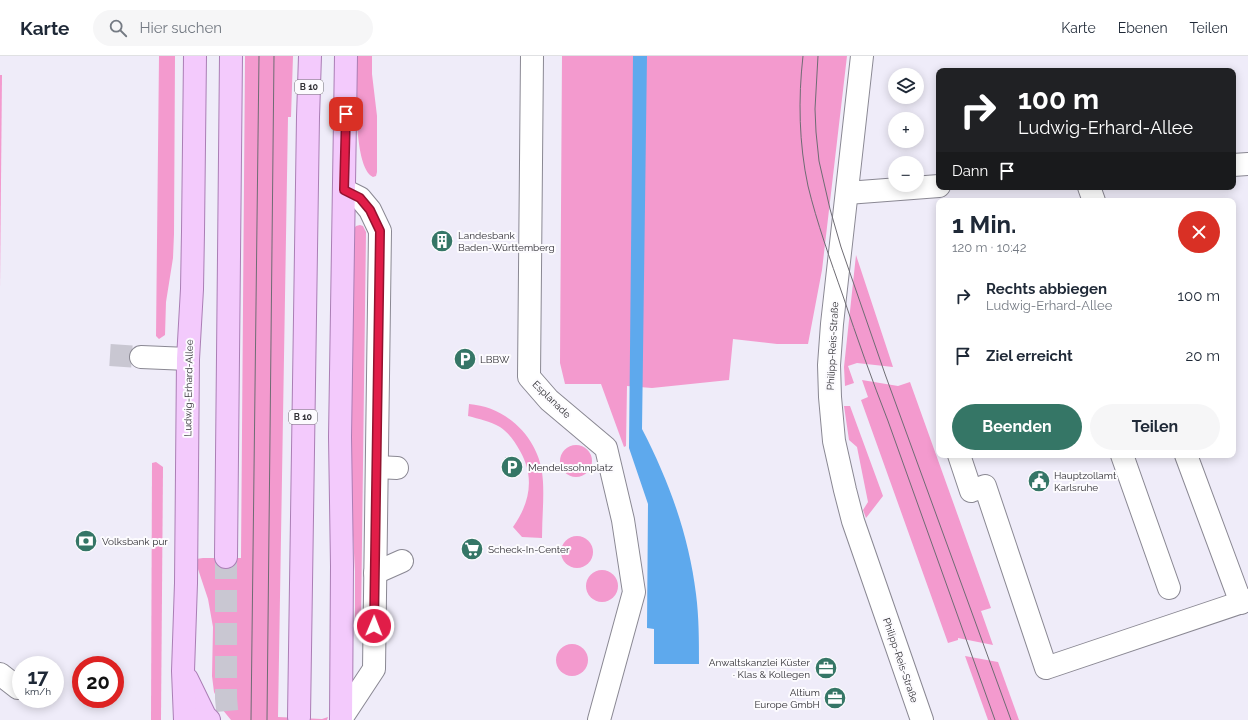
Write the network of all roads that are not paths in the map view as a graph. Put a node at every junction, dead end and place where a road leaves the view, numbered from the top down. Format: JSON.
{"nodes":[{"id":1,"x":196,"y":56,"type":"edge"},
{"id":2,"x":231,"y":56,"type":"edge"},
{"id":3,"x":310,"y":56,"type":"edge"},
{"id":4,"x":346,"y":56,"type":"edge"},
{"id":5,"x":532,"y":56,"type":"edge"},
{"id":6,"x":862,"y":56,"type":"edge"},
{"id":7,"x":1248,"y":164,"type":"edge"},
{"id":8,"x":1236,"y":165,"type":"edge"},
{"id":9,"x":936,"y":186,"type":"edge"},
{"id":10,"x":344,"y":190,"type":"junction"},
{"id":11,"x":847,"y":193,"type":"junction"},
{"id":12,"x":141,"y":357,"type":"tunnel mouth"},
{"id":13,"x":188,"y":359,"type":"junction"},
{"id":14,"x":960,"y":458,"type":"edge"},
{"id":15,"x":1123,"y":458,"type":"edge"},
{"id":16,"x":1187,"y":458,"type":"edge"},
{"id":17,"x":226,"y":557,"type":"tunnel mouth"},
{"id":18,"x":402,"y":561,"type":"dead end"},
{"id":19,"x":375,"y":572,"type":"junction"},
{"id":20,"x":1170,"y":588,"type":"dead end"},
{"id":21,"x":1244,"y":602,"type":"edge"},
{"id":22,"x":183,"y":671,"type":"junction"},
{"id":23,"x":0,"y":674,"type":"edge"},
{"id":24,"x":12,"y":683,"type":"edge"},
{"id":25,"x":298,"y":717,"type":"dead end"},
{"id":26,"x":185,"y":720,"type":"edge"},
{"id":27,"x":209,"y":720,"type":"edge"},
{"id":28,"x":341,"y":720,"type":"edge"},
{"id":29,"x":599,"y":720,"type":"edge"},
{"id":30,"x":922,"y":720,"type":"edge"}],
"edges":[{"from":1,"to":13,"type":"main road","name":"Ludwig-Erhard-Allee"},
{"from":2,"to":17,"type":"main road"},
{"from":3,"to":25,"type":"main road","number":"B 10"},
{"from":4,"to":10,"type":"main road"},
{"from":5,"to":29,"type":"street","name":"Esplanade"},
{"from":6,"to":11,"type":"street","name":"Philipp-Reis-Straße"},
{"from":7,"to":8,"type":"street"},
{"from":9,"to":11,"type":"street"},
{"from":10,"to":19,"type":"street"},
{"from":10,"to":28,"type":"main road"},
{"from":11,"to":30,"type":"street","name":"Philipp-Reis-Straße"},
{"from":12,"to":13,"type":"street"},
{"from":13,"to":22,"type":"main road","name":"Ludwig-Erhard-Allee"},
{"from":14,"to":21,"type":"street"},
{"from":15,"to":20,"type":"street"},
{"from":16,"to":21,"type":"street"},
{"from":18,"to":19,"type":"street"},
{"from":19,"to":28,"type":"street"},
{"from":22,"to":26,"type":"main road","name":"Ludwig-Erhard-Allee"},
{"from":22,"to":27,"type":"main road"},
{"from":23,"to":24,"type":"street"}]}
